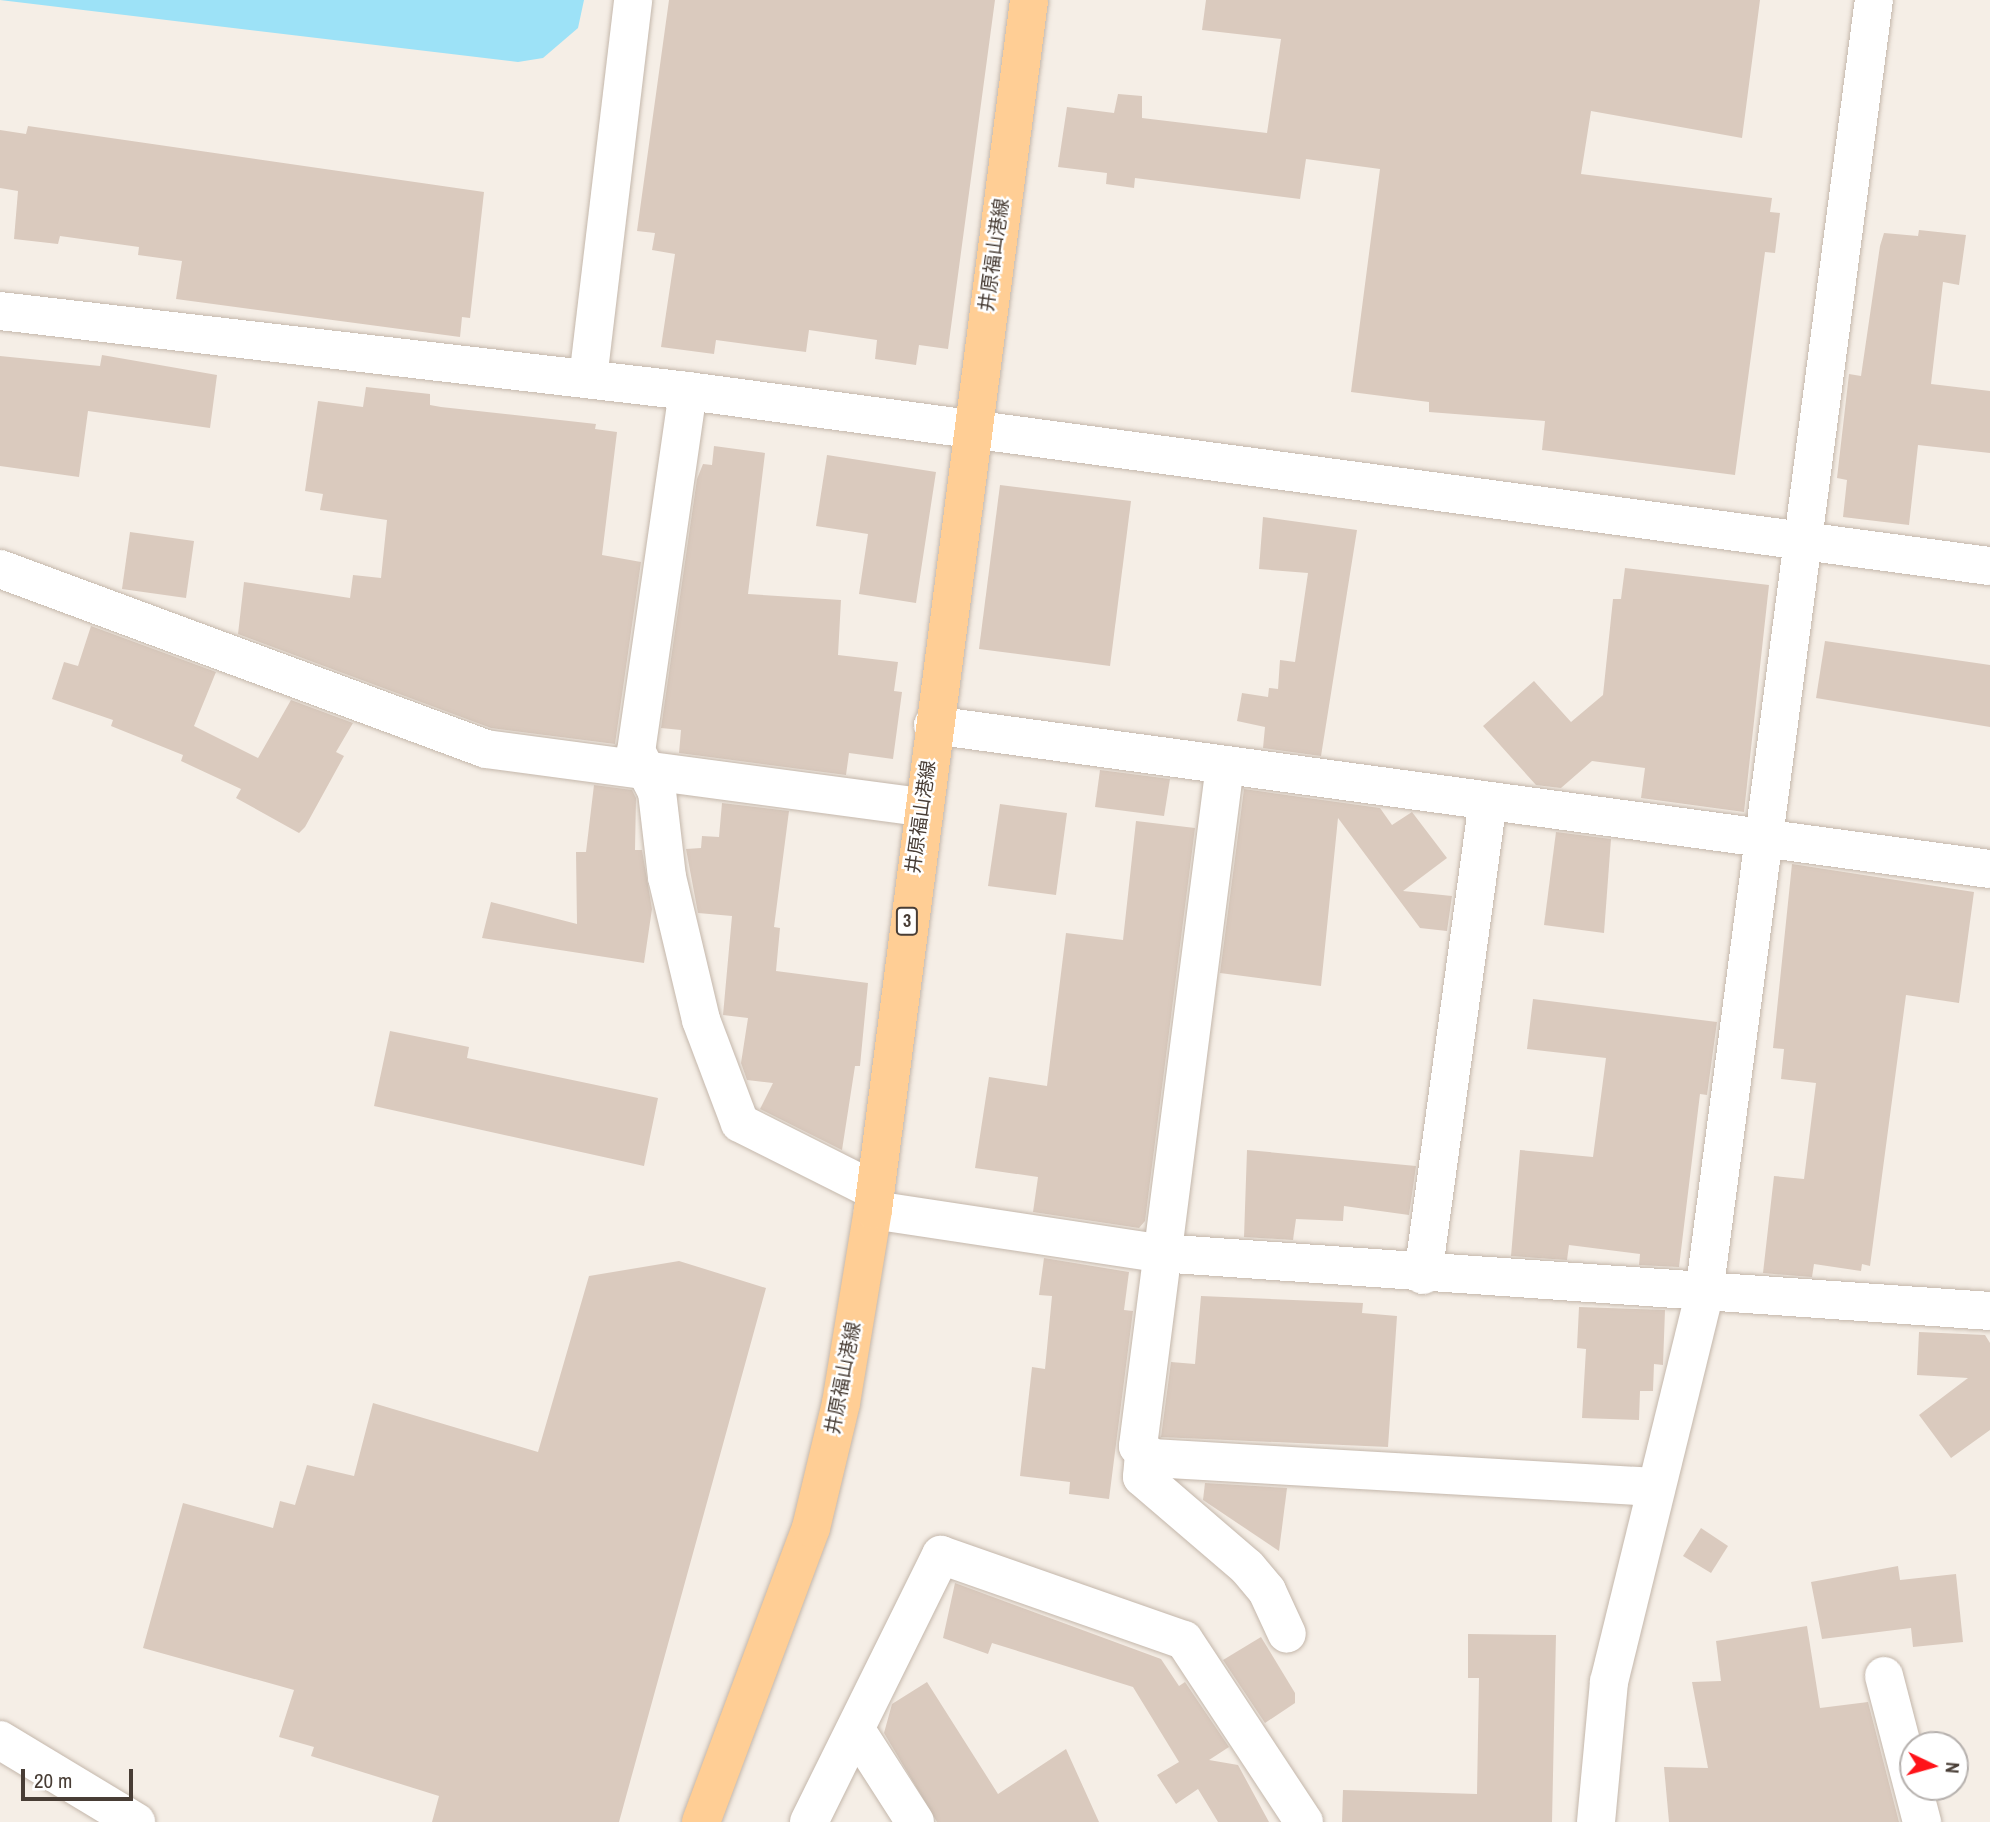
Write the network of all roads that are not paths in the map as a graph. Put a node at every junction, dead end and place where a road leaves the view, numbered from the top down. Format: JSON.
{"nodes":[{"id":1,"x":633,"y":0,"type":"edge"},
{"id":2,"x":1029,"y":0,"type":"edge"},
{"id":3,"x":1874,"y":0,"type":"edge"},
{"id":4,"x":0,"y":311,"type":"edge"},
{"id":5,"x":588,"y":379,"type":"junction"},
{"id":6,"x":688,"y":391,"type":"junction"},
{"id":7,"x":970,"y":432,"type":"junction"},
{"id":8,"x":1806,"y":541,"type":"junction"},
{"id":9,"x":1990,"y":566,"type":"edge"},
{"id":10,"x":0,"y":569,"type":"edge"},
{"id":11,"x":933,"y":725,"type":"junction"},
{"id":12,"x":1225,"y":765,"type":"junction"},
{"id":13,"x":646,"y":775,"type":"junction"},
{"id":14,"x":1488,"y":802,"type":"junction"},
{"id":15,"x":921,"y":807,"type":"junction"},
{"id":16,"x":1765,"y":838,"type":"junction"},
{"id":17,"x":1990,"y":869,"type":"edge"},
{"id":18,"x":874,"y":1200,"type":"junction"},
{"id":19,"x":1159,"y":1253,"type":"junction"},
{"id":20,"x":1423,"y":1275,"type":"junction"},
{"id":21,"x":1704,"y":1294,"type":"junction"},
{"id":22,"x":1990,"y":1311,"type":"edge"},
{"id":23,"x":1144,"y":1454,"type":"junction"},
{"id":24,"x":1655,"y":1487,"type":"junction"},
{"id":25,"x":1287,"y":1634,"type":"dead end"},
{"id":26,"x":1884,"y":1676,"type":"dead end"},
{"id":27,"x":856,"y":1730,"type":"junction"},
{"id":28,"x":0,"y":1741,"type":"edge"},
{"id":29,"x":136,"y":1822,"type":"edge"},
{"id":30,"x":701,"y":1822,"type":"edge"},
{"id":31,"x":809,"y":1822,"type":"edge"},
{"id":32,"x":915,"y":1822,"type":"edge"},
{"id":33,"x":1304,"y":1822,"type":"edge"},
{"id":34,"x":1596,"y":1822,"type":"edge"},
{"id":35,"x":1922,"y":1822,"type":"edge"}],
"edges":[{"from":1,"to":5,"type":"street"},
{"from":2,"to":7,"type":"main road","name":"井原福山港線","number":"3"},
{"from":3,"to":8,"type":"street"},
{"from":4,"to":5,"type":"street"},
{"from":5,"to":6,"type":"street"},
{"from":6,"to":7,"type":"street"},
{"from":6,"to":13,"type":"street"},
{"from":7,"to":8,"type":"street"},
{"from":7,"to":11,"type":"main road","name":"井原福山港線","number":"3"},
{"from":8,"to":9,"type":"street"},
{"from":8,"to":16,"type":"street"},
{"from":10,"to":13,"type":"street"},
{"from":11,"to":12,"type":"street"},
{"from":11,"to":15,"type":"main road","name":"井原福山港線","number":"3"},
{"from":12,"to":14,"type":"street"},
{"from":12,"to":19,"type":"street"},
{"from":13,"to":15,"type":"street"},
{"from":13,"to":18,"type":"street"},
{"from":14,"to":16,"type":"street"},
{"from":14,"to":20,"type":"street"},
{"from":15,"to":18,"type":"main road","name":"井原福山港線","number":"3"},
{"from":16,"to":17,"type":"street"},
{"from":16,"to":21,"type":"street"},
{"from":18,"to":19,"type":"street"},
{"from":18,"to":30,"type":"main road","name":"井原福山港線","number":"3"},
{"from":19,"to":20,"type":"street"},
{"from":19,"to":23,"type":"street"},
{"from":20,"to":21,"type":"street"},
{"from":21,"to":22,"type":"street"},
{"from":21,"to":24,"type":"street"},
{"from":23,"to":24,"type":"street"},
{"from":23,"to":25,"type":"street"},
{"from":24,"to":34,"type":"street"},
{"from":26,"to":35,"type":"street"},
{"from":27,"to":31,"type":"street"},
{"from":27,"to":32,"type":"street"},
{"from":27,"to":33,"type":"street"},
{"from":28,"to":29,"type":"street"}]}
